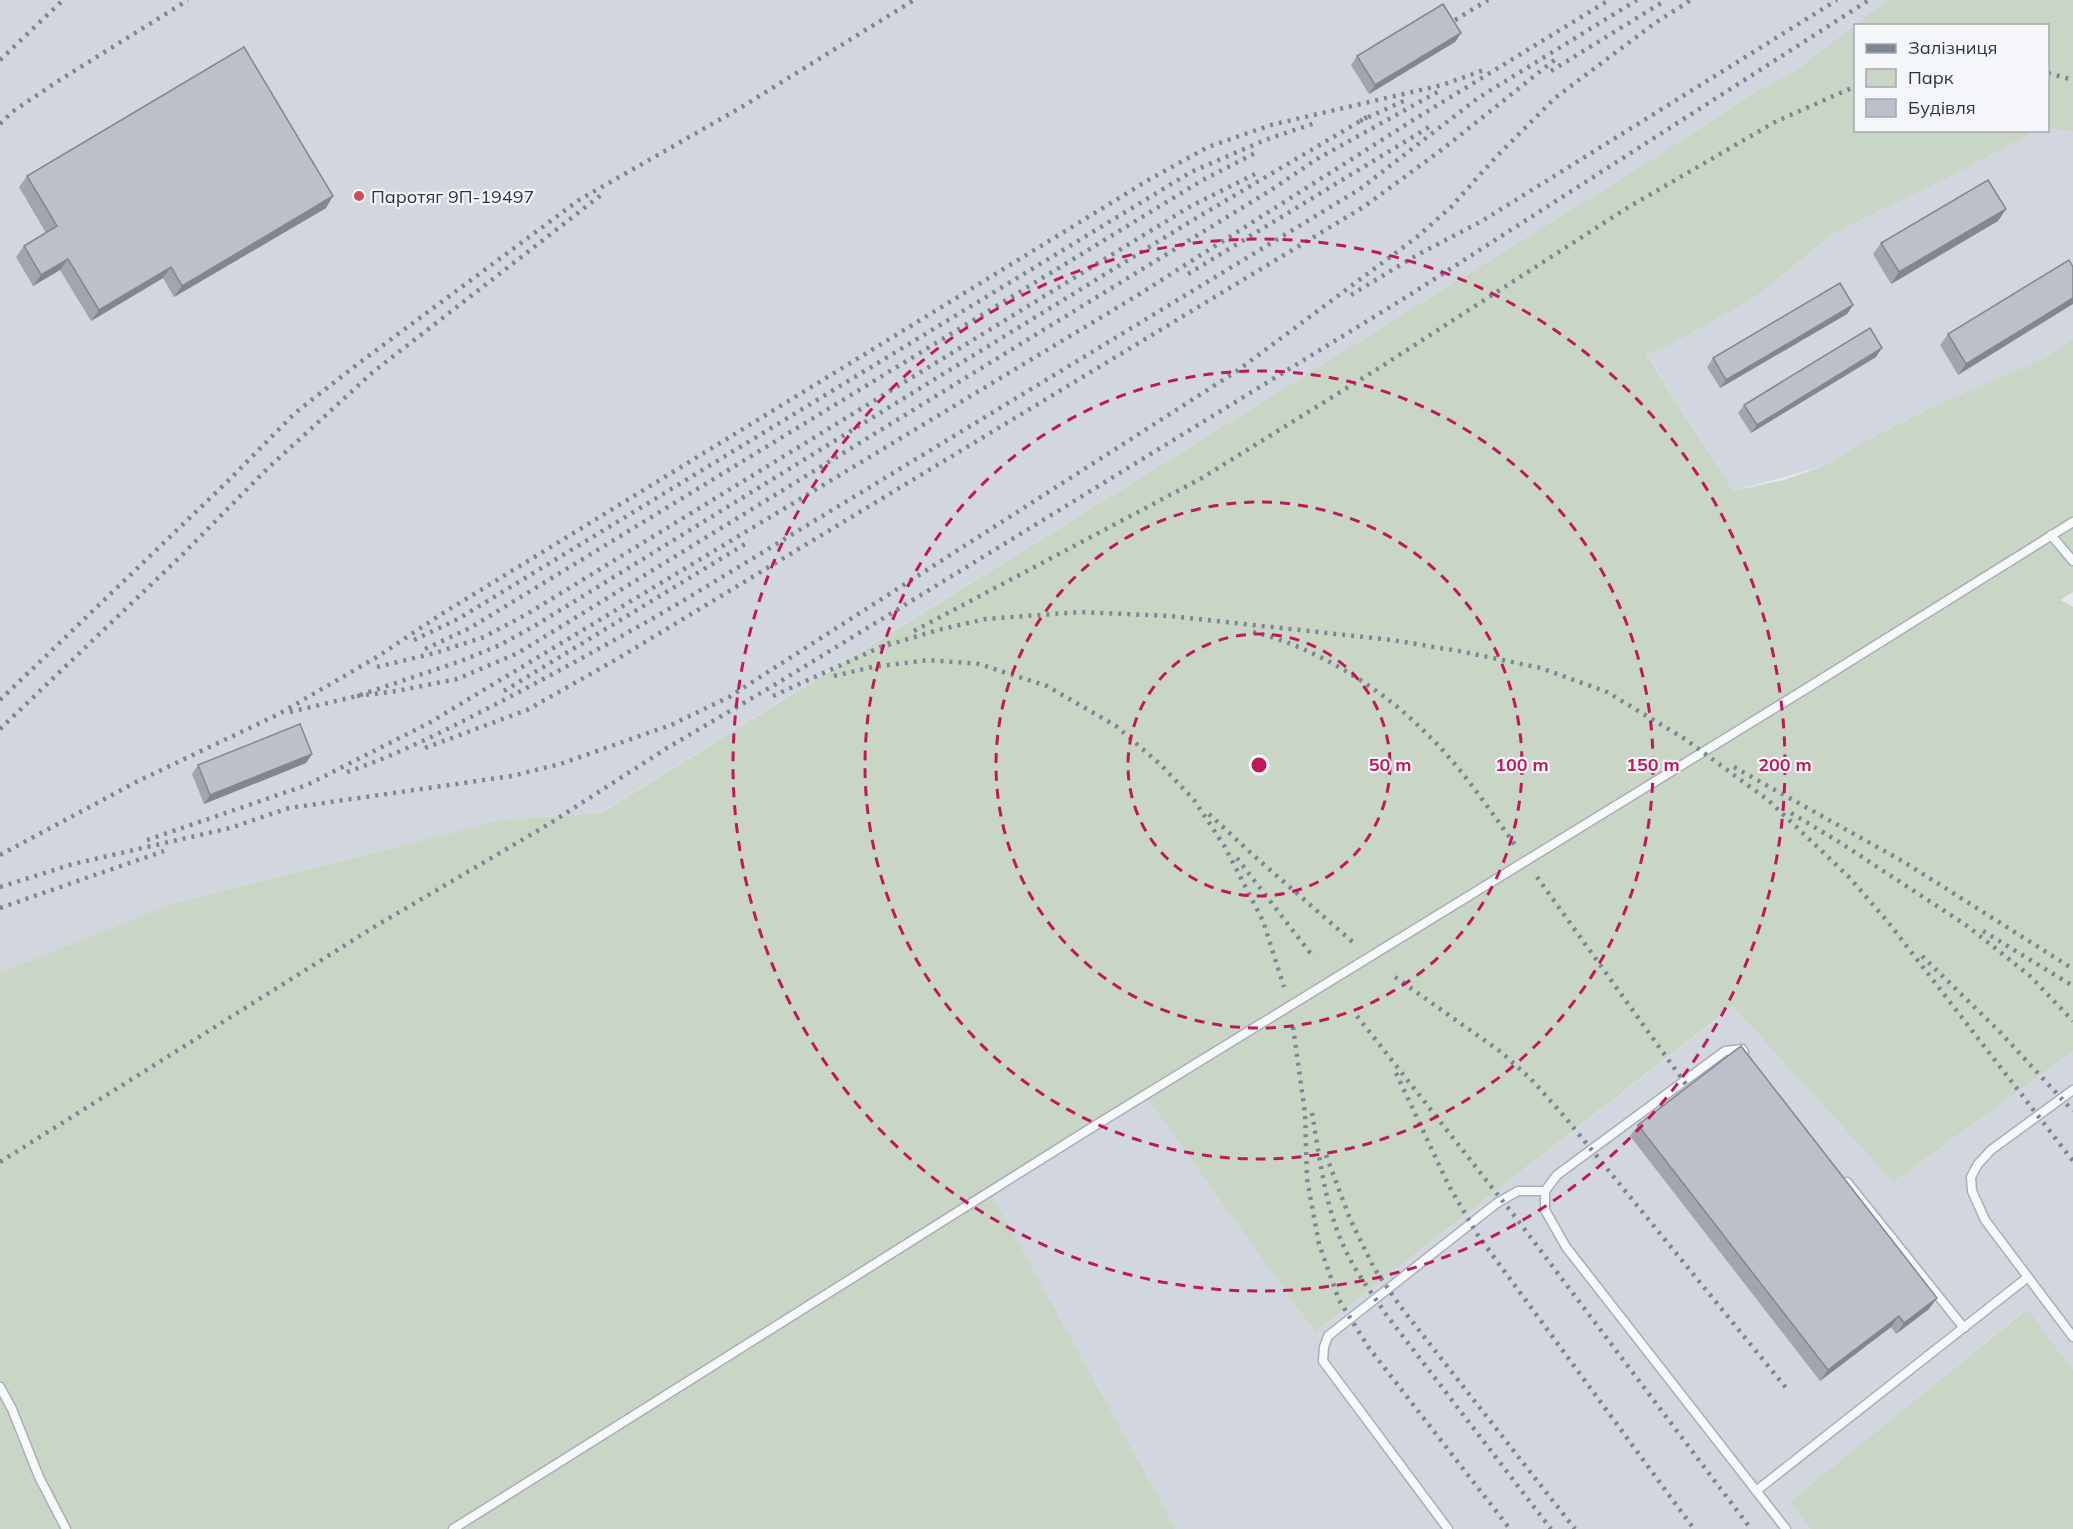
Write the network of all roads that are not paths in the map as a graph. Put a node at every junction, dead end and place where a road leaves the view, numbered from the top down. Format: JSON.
{"nodes":[{"id":1,"x":2073,"y":522,"type":"edge"},
{"id":2,"x":2051,"y":535,"type":"junction"},
{"id":3,"x":2073,"y":561,"type":"edge"},
{"id":4,"x":1748,"y":1058,"type":"edge"},
{"id":5,"x":2073,"y":1090,"type":"edge"},
{"id":6,"x":1840,"y":1174,"type":"edge"},
{"id":7,"x":1545,"y":1191,"type":"junction"},
{"id":8,"x":2028,"y":1277,"type":"junction"},
{"id":9,"x":1964,"y":1328,"type":"junction"},
{"id":10,"x":2073,"y":1337,"type":"edge"},
{"id":11,"x":0,"y":1387,"type":"edge"},
{"id":12,"x":1756,"y":1491,"type":"junction"},
{"id":13,"x":66,"y":1529,"type":"edge"},
{"id":14,"x":453,"y":1529,"type":"edge"},
{"id":15,"x":1448,"y":1529,"type":"edge"},
{"id":16,"x":1786,"y":1529,"type":"edge"}],
"edges":[{"from":1,"to":2,"type":"lane"},
{"from":2,"to":3,"type":"lane"},
{"from":2,"to":14,"type":"lane"},
{"from":4,"to":7,"type":"lane"},
{"from":5,"to":8,"type":"lane"},
{"from":6,"to":9,"type":"lane"},
{"from":7,"to":12,"type":"lane"},
{"from":7,"to":15,"type":"lane"},
{"from":8,"to":9,"type":"lane"},
{"from":8,"to":10,"type":"lane"},
{"from":9,"to":12,"type":"lane"},
{"from":11,"to":13,"type":"lane"},
{"from":12,"to":16,"type":"lane"}]}
